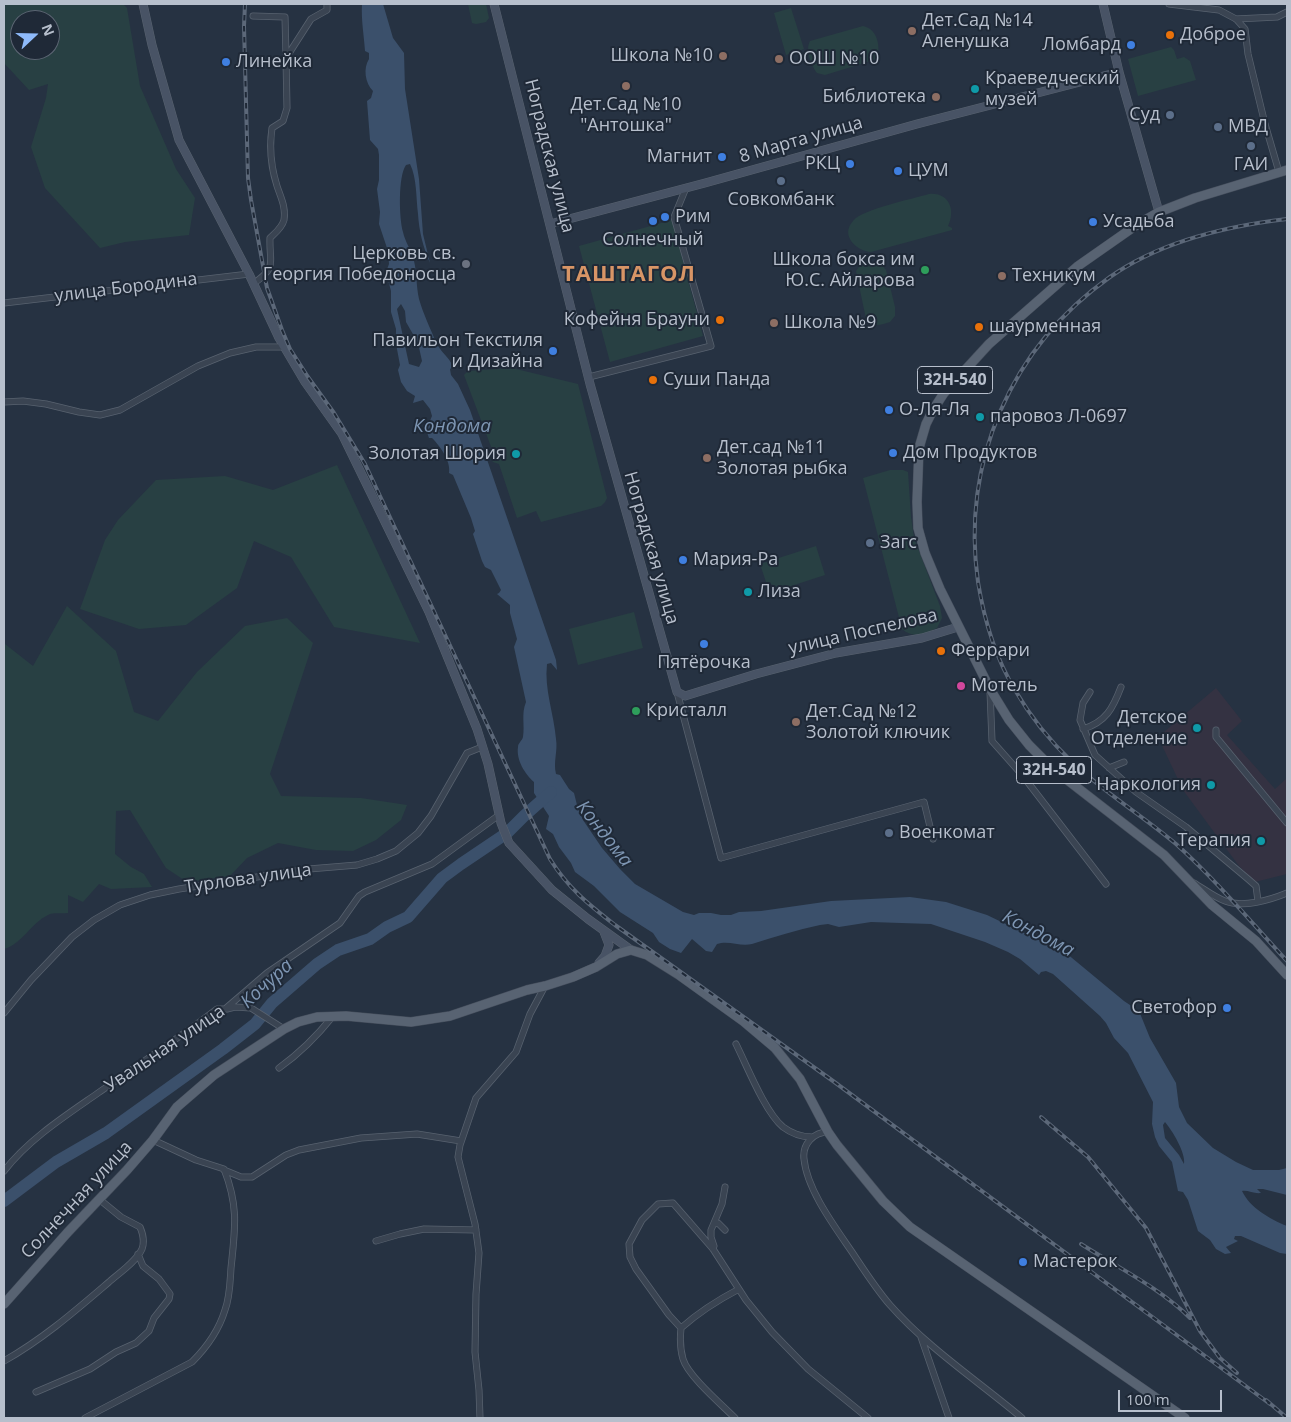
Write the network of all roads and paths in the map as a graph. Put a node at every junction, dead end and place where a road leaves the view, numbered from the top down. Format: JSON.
{"nodes":[{"id":1,"x":142,"y":4,"type":"edge"},
{"id":2,"x":327,"y":4,"type":"edge"},
{"id":3,"x":494,"y":4,"type":"edge"},
{"id":4,"x":1103,"y":4,"type":"edge"},
{"id":5,"x":1169,"y":4,"type":"edge"},
{"id":6,"x":1179,"y":5,"type":"edge"},
{"id":7,"x":1287,"y":12,"type":"edge"},
{"id":8,"x":253,"y":16,"type":"dead end"},
{"id":9,"x":1236,"y":19,"type":"junction"},
{"id":10,"x":286,"y":58,"type":"junction"},
{"id":11,"x":1119,"y":72,"type":"junction"},
{"id":12,"x":1283,"y":171,"type":"edge"},
{"id":13,"x":686,"y":188,"type":"junction"},
{"id":14,"x":1159,"y":212,"type":"junction"},
{"id":15,"x":550,"y":224,"type":"junction"},
{"id":16,"x":249,"y":274,"type":"junction"},
{"id":17,"x":253,"y":284,"type":"junction"},
{"id":18,"x":4,"y":303,"type":"edge"},
{"id":19,"x":285,"y":347,"type":"junction"},
{"id":20,"x":589,"y":377,"type":"junction"},
{"id":21,"x":4,"y":402,"type":"edge"},
{"id":22,"x":958,"y":628,"type":"junction"},
{"id":23,"x":1121,"y":686,"type":"dead end"},
{"id":24,"x":990,"y":689,"type":"junction"},
{"id":25,"x":677,"y":692,"type":"junction"},
{"id":26,"x":1090,"y":692,"type":"dead end"},
{"id":27,"x":1083,"y":729,"type":"junction"},
{"id":28,"x":1216,"y":730,"type":"dead end"},
{"id":29,"x":482,"y":747,"type":"junction"},
{"id":30,"x":1124,"y":762,"type":"dead end"},
{"id":31,"x":1109,"y":768,"type":"junction"},
{"id":32,"x":500,"y":819,"type":"junction"},
{"id":33,"x":1287,"y":823,"type":"edge"},
{"id":34,"x":933,"y":839,"type":"dead end"},
{"id":35,"x":1188,"y":879,"type":"junction"},
{"id":36,"x":1106,"y":884,"type":"dead end"},
{"id":37,"x":1287,"y":893,"type":"edge"},
{"id":38,"x":1258,"y":901,"type":"junction"},
{"id":39,"x":603,"y":930,"type":"junction"},
{"id":40,"x":631,"y":950,"type":"junction"},
{"id":41,"x":596,"y":967,"type":"junction"},
{"id":42,"x":1287,"y":975,"type":"edge"},
{"id":43,"x":545,"y":986,"type":"junction"},
{"id":44,"x":225,"y":1009,"type":"junction"},
{"id":45,"x":4,"y":1013,"type":"edge"},
{"id":46,"x":333,"y":1016,"type":"junction"},
{"id":47,"x":284,"y":1029,"type":"junction"},
{"id":48,"x":736,"y":1044,"type":"dead end"},
{"id":49,"x":279,"y":1068,"type":"dead end"},
{"id":50,"x":828,"y":1132,"type":"junction"},
{"id":51,"x":812,"y":1137,"type":"junction"},
{"id":52,"x":154,"y":1140,"type":"junction"},
{"id":53,"x":461,"y":1141,"type":"junction"},
{"id":54,"x":224,"y":1169,"type":"junction"},
{"id":55,"x":4,"y":1171,"type":"edge"},
{"id":56,"x":725,"y":1187,"type":"dead end"},
{"id":57,"x":100,"y":1199,"type":"junction"},
{"id":58,"x":714,"y":1224,"type":"junction"},
{"id":59,"x":476,"y":1230,"type":"junction"},
{"id":60,"x":725,"y":1230,"type":"dead end"},
{"id":61,"x":376,"y":1241,"type":"dead end"},
{"id":62,"x":713,"y":1249,"type":"junction"},
{"id":63,"x":138,"y":1254,"type":"junction"},
{"id":64,"x":739,"y":1289,"type":"junction"},
{"id":65,"x":4,"y":1304,"type":"edge"},
{"id":66,"x":681,"y":1328,"type":"junction"},
{"id":67,"x":921,"y":1336,"type":"junction"},
{"id":68,"x":4,"y":1361,"type":"edge"},
{"id":69,"x":36,"y":1392,"type":"dead end"},
{"id":70,"x":85,"y":1418,"type":"edge"},
{"id":71,"x":480,"y":1418,"type":"edge"},
{"id":72,"x":736,"y":1418,"type":"edge"},
{"id":73,"x":868,"y":1418,"type":"edge"},
{"id":74,"x":949,"y":1418,"type":"edge"},
{"id":75,"x":1022,"y":1418,"type":"edge"},
{"id":76,"x":1185,"y":1418,"type":"edge"}],
"edges":[{"from":1,"to":16,"type":"street"},
{"from":2,"to":10,"type":"street"},
{"from":3,"to":15,"type":"street","name":"Ноградская улица"},
{"from":4,"to":11,"type":"street"},
{"from":5,"to":6,"type":"street"},
{"from":6,"to":9,"type":"street"},
{"from":7,"to":9,"type":"street"},
{"from":8,"to":10,"type":"street"},
{"from":9,"to":12,"type":"street","name":"улица Поспелова"},
{"from":10,"to":17,"type":"street"},
{"from":11,"to":13,"type":"street","name":"8 Марта улица"},
{"from":11,"to":14,"type":"street"},
{"from":12,"to":14,"type":"main road","name":"улица Поспелова","number":"32Н-540"},
{"from":13,"to":15,"type":"street","name":"8 Марта улица"},
{"from":13,"to":20,"type":"street"},
{"from":14,"to":22,"type":"main road","name":"улица Поспелова","number":"32Н-540"},
{"from":15,"to":20,"type":"street","name":"Ноградская улица"},
{"from":16,"to":17,"type":"street"},
{"from":16,"to":18,"type":"street","name":"улица Бородина"},
{"from":17,"to":19,"type":"street"},
{"from":19,"to":21,"type":"street"},
{"from":19,"to":29,"type":"street"},
{"from":20,"to":25,"type":"street","name":"Ноградская улица"},
{"from":22,"to":24,"type":"main road","number":"32Н-540"},
{"from":22,"to":25,"type":"street","name":"улица Поспелова"},
{"from":23,"to":27,"type":"street"},
{"from":24,"to":35,"type":"main road","number":"32Н-540"},
{"from":24,"to":36,"type":"street"},
{"from":25,"to":34,"type":"street","name":"Ноградская улица"},
{"from":26,"to":27,"type":"street"},
{"from":27,"to":31,"type":"street"},
{"from":28,"to":33,"type":"street"},
{"from":29,"to":32,"type":"street"},
{"from":29,"to":45,"type":"street","name":"Турлова улица"},
{"from":30,"to":31,"type":"street"},
{"from":31,"to":38,"type":"street"},
{"from":32,"to":39,"type":"street"},
{"from":32,"to":44,"type":"street","name":"Увальная улица"},
{"from":35,"to":38,"type":"street"},
{"from":35,"to":42,"type":"main road","number":"32Н-540"},
{"from":37,"to":38,"type":"street"},
{"from":39,"to":40,"type":"street"},
{"from":39,"to":41,"type":"street"},
{"from":40,"to":41,"type":"main road","name":"Солнечная улица"},
{"from":40,"to":50,"type":"main road"},
{"from":41,"to":43,"type":"main road","name":"Солнечная улица"},
{"from":43,"to":46,"type":"main road","name":"Солнечная улица"},
{"from":43,"to":53,"type":"street"},
{"from":44,"to":47,"type":"street"},
{"from":44,"to":55,"type":"street","name":"Увальная улица"},
{"from":46,"to":47,"type":"main road","name":"Солнечная улица"},
{"from":46,"to":49,"type":"street"},
{"from":47,"to":52,"type":"main road","name":"Солнечная улица"},
{"from":48,"to":51,"type":"street"},
{"from":50,"to":51,"type":"street"},
{"from":50,"to":76,"type":"main road"},
{"from":51,"to":67,"type":"street"},
{"from":52,"to":54,"type":"street"},
{"from":52,"to":57,"type":"main road","name":"Солнечная улица"},
{"from":53,"to":54,"type":"street"},
{"from":53,"to":59,"type":"street"},
{"from":54,"to":70,"type":"street"},
{"from":56,"to":58,"type":"street"},
{"from":57,"to":63,"type":"street"},
{"from":57,"to":65,"type":"main road","name":"Солнечная улица"},
{"from":58,"to":60,"type":"street"},
{"from":58,"to":62,"type":"street"},
{"from":59,"to":61,"type":"street"},
{"from":59,"to":71,"type":"street"},
{"from":62,"to":64,"type":"street"},
{"from":62,"to":66,"type":"street"},
{"from":63,"to":68,"type":"street"},
{"from":63,"to":69,"type":"street"},
{"from":64,"to":66,"type":"street"},
{"from":64,"to":73,"type":"street"},
{"from":66,"to":72,"type":"street"},
{"from":67,"to":74,"type":"street"},
{"from":67,"to":75,"type":"street"}]}
